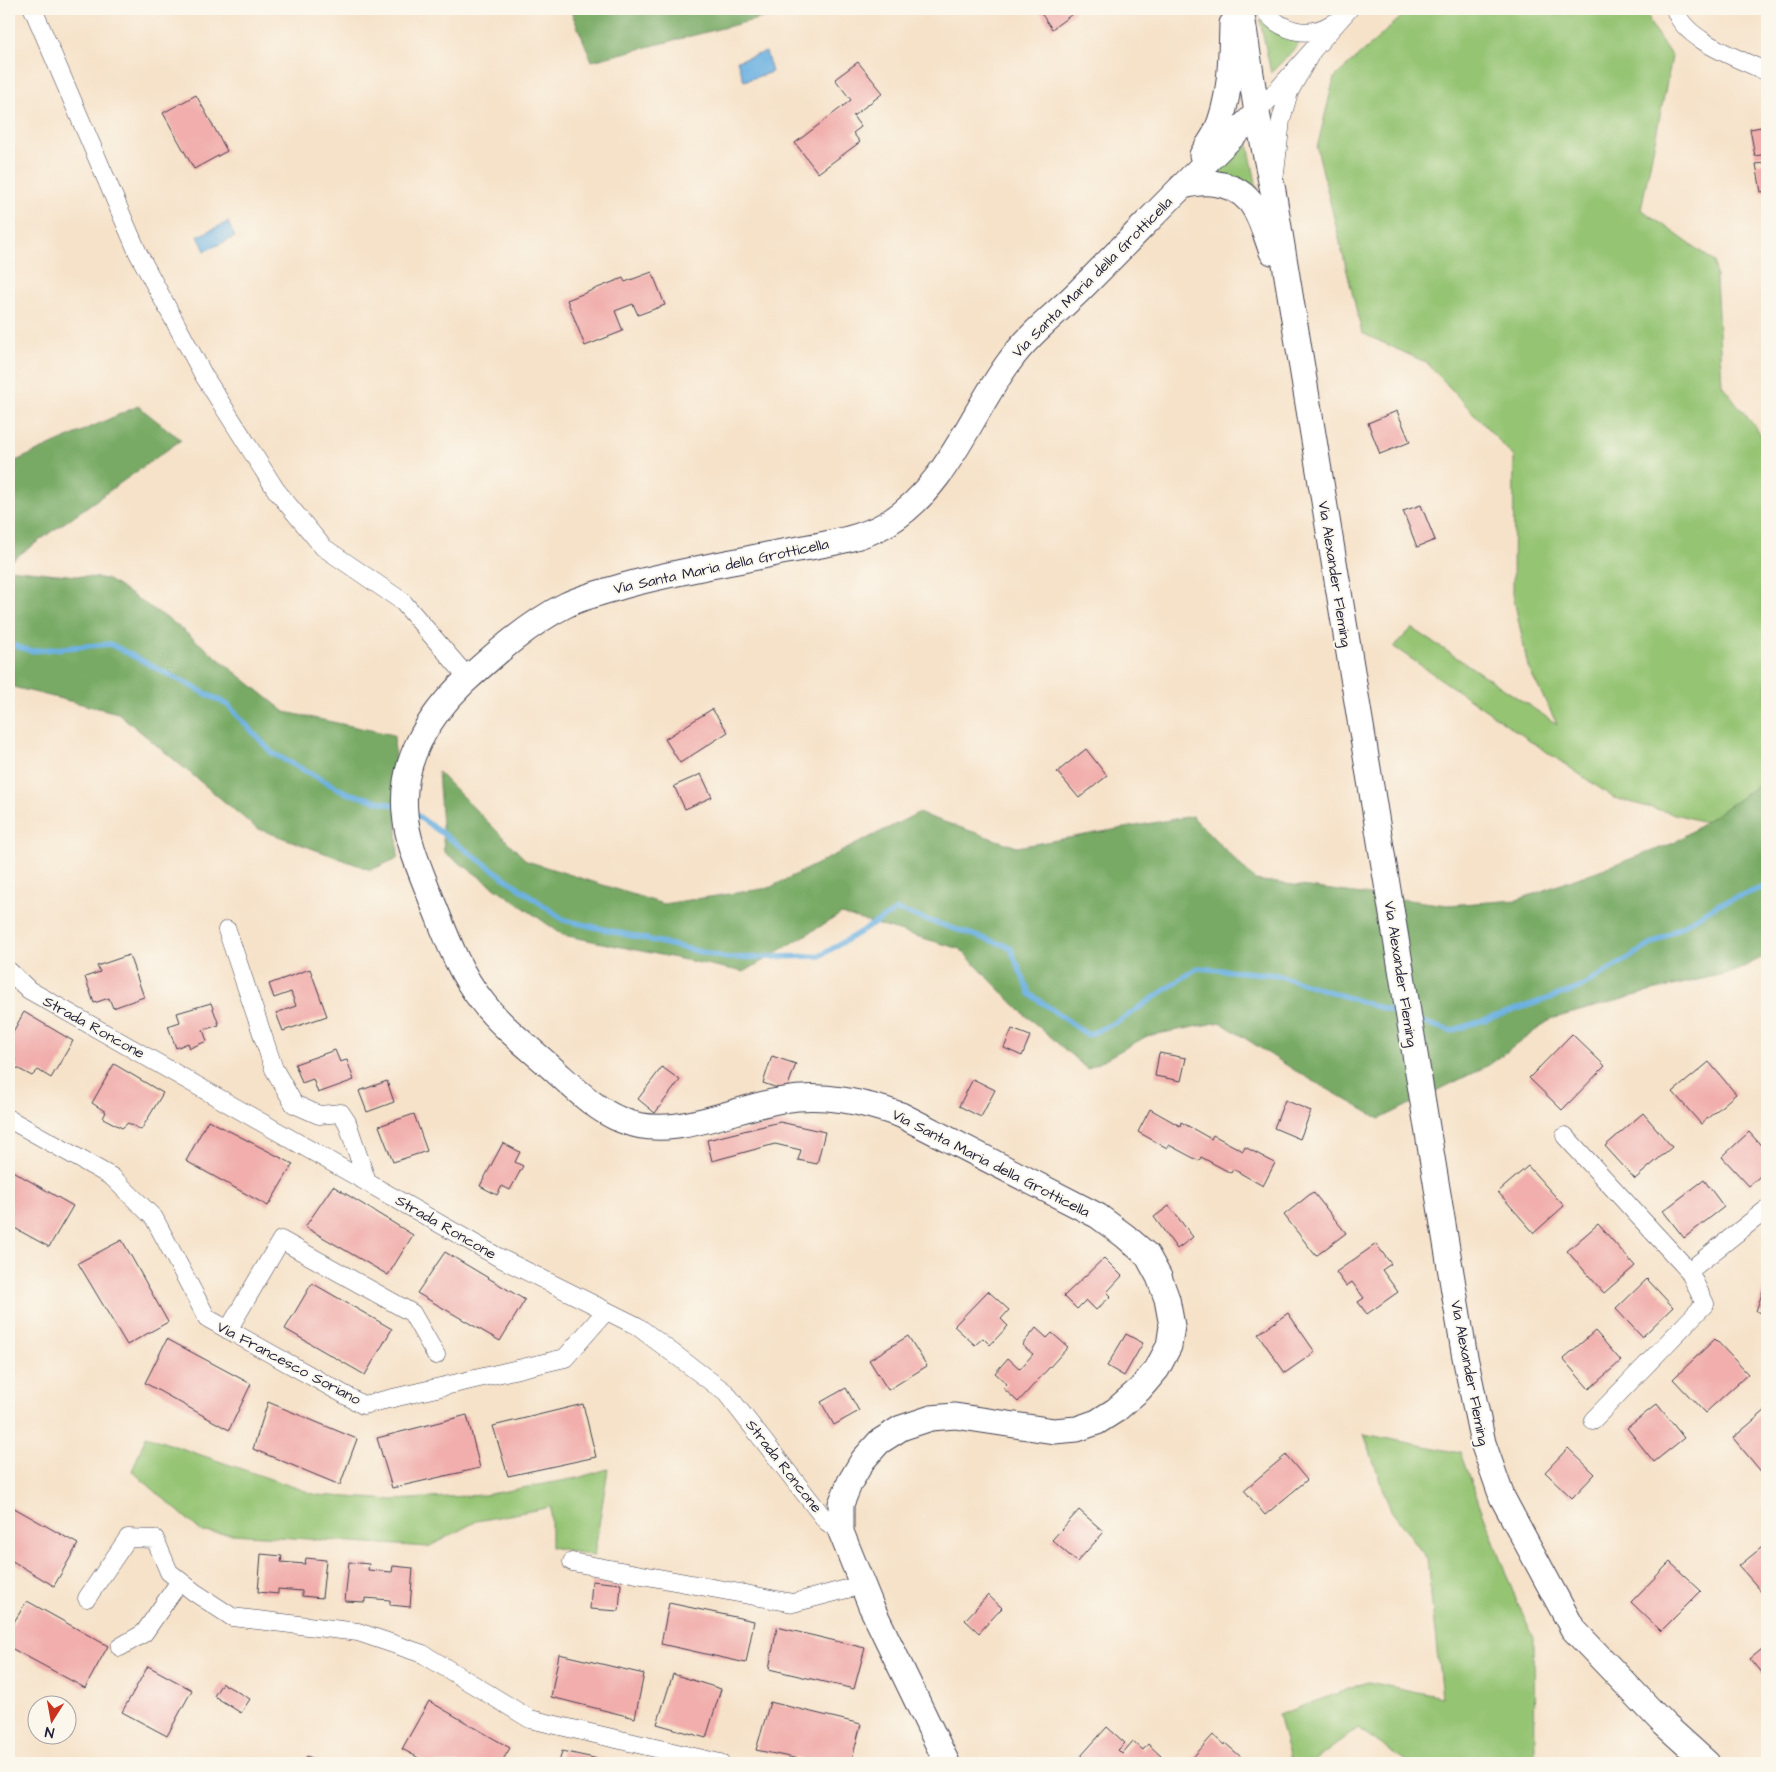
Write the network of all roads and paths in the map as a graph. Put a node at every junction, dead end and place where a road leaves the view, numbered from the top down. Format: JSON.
{"nodes":[{"id":1,"x":33,"y":9,"type":"edge"},
{"id":2,"x":1232,"y":9,"type":"edge"},
{"id":3,"x":1240,"y":9,"type":"edge"},
{"id":4,"x":1264,"y":9,"type":"edge"},
{"id":5,"x":1675,"y":9,"type":"edge"},
{"id":6,"x":1345,"y":13,"type":"edge"},
{"id":7,"x":1312,"y":51,"type":"junction"},
{"id":8,"x":1767,"y":72,"type":"edge"},
{"id":9,"x":1257,"y":113,"type":"junction"},
{"id":10,"x":1181,"y":187,"type":"junction"},
{"id":11,"x":1273,"y":191,"type":"junction"},
{"id":12,"x":1290,"y":300,"type":"junction"},
{"id":13,"x":469,"y":679,"type":"junction"},
{"id":14,"x":227,"y":930,"type":"dead end"},
{"id":15,"x":9,"y":971,"type":"edge"},
{"id":16,"x":9,"y":1119,"type":"edge"},
{"id":17,"x":1566,"y":1136,"type":"dead end"},
{"id":18,"x":367,"y":1182,"type":"junction"},
{"id":19,"x":1767,"y":1209,"type":"edge"},
{"id":20,"x":1689,"y":1271,"type":"junction"},
{"id":21,"x":606,"y":1311,"type":"junction"},
{"id":22,"x":228,"y":1330,"type":"junction"},
{"id":23,"x":436,"y":1355,"type":"dead end"},
{"id":24,"x":1593,"y":1420,"type":"dead end"},
{"id":25,"x":841,"y":1532,"type":"junction"},
{"id":26,"x":572,"y":1562,"type":"dead end"},
{"id":27,"x":180,"y":1581,"type":"junction"},
{"id":28,"x":862,"y":1585,"type":"junction"},
{"id":29,"x":87,"y":1598,"type":"dead end"},
{"id":30,"x":120,"y":1647,"type":"dead end"},
{"id":31,"x":720,"y":1763,"type":"edge"},
{"id":32,"x":947,"y":1763,"type":"edge"},
{"id":33,"x":1707,"y":1763,"type":"edge"}],
"edges":[{"from":1,"to":13,"type":"street"},
{"from":2,"to":10,"type":"street"},
{"from":3,"to":9,"type":"street","name":"Via Alexander Fleming"},
{"from":4,"to":6,"type":"street"},
{"from":5,"to":8,"type":"street"},
{"from":6,"to":7,"type":"street"},
{"from":7,"to":9,"type":"street"},
{"from":7,"to":11,"type":"street"},
{"from":9,"to":10,"type":"street"},
{"from":9,"to":11,"type":"street","name":"Via Alexander Fleming"},
{"from":10,"to":12,"type":"street"},
{"from":10,"to":13,"type":"street","name":"Via Santa Maria della Grotticella"},
{"from":11,"to":12,"type":"street","name":"Via Alexander Fleming"},
{"from":12,"to":33,"type":"street","name":"Via Alexander Fleming"},
{"from":13,"to":25,"type":"street","name":"Via Santa Maria della Grotticella"},
{"from":14,"to":18,"type":"street"},
{"from":15,"to":18,"type":"street","name":"Strada Roncone"},
{"from":16,"to":22,"type":"street","name":"Via Francesco Soriano"},
{"from":17,"to":20,"type":"street"},
{"from":18,"to":21,"type":"street","name":"Strada Roncone"},
{"from":19,"to":20,"type":"street"},
{"from":20,"to":24,"type":"street"},
{"from":21,"to":22,"type":"street","name":"Via Francesco Soriano"},
{"from":21,"to":25,"type":"street","name":"Strada Roncone"},
{"from":22,"to":23,"type":"street"},
{"from":25,"to":28,"type":"street","name":"Via Santa Maria della Grotticella"},
{"from":26,"to":28,"type":"street"},
{"from":27,"to":29,"type":"street"},
{"from":27,"to":30,"type":"street"},
{"from":27,"to":31,"type":"street"},
{"from":28,"to":32,"type":"street","name":"Via Santa Maria della Grotticella"}]}
